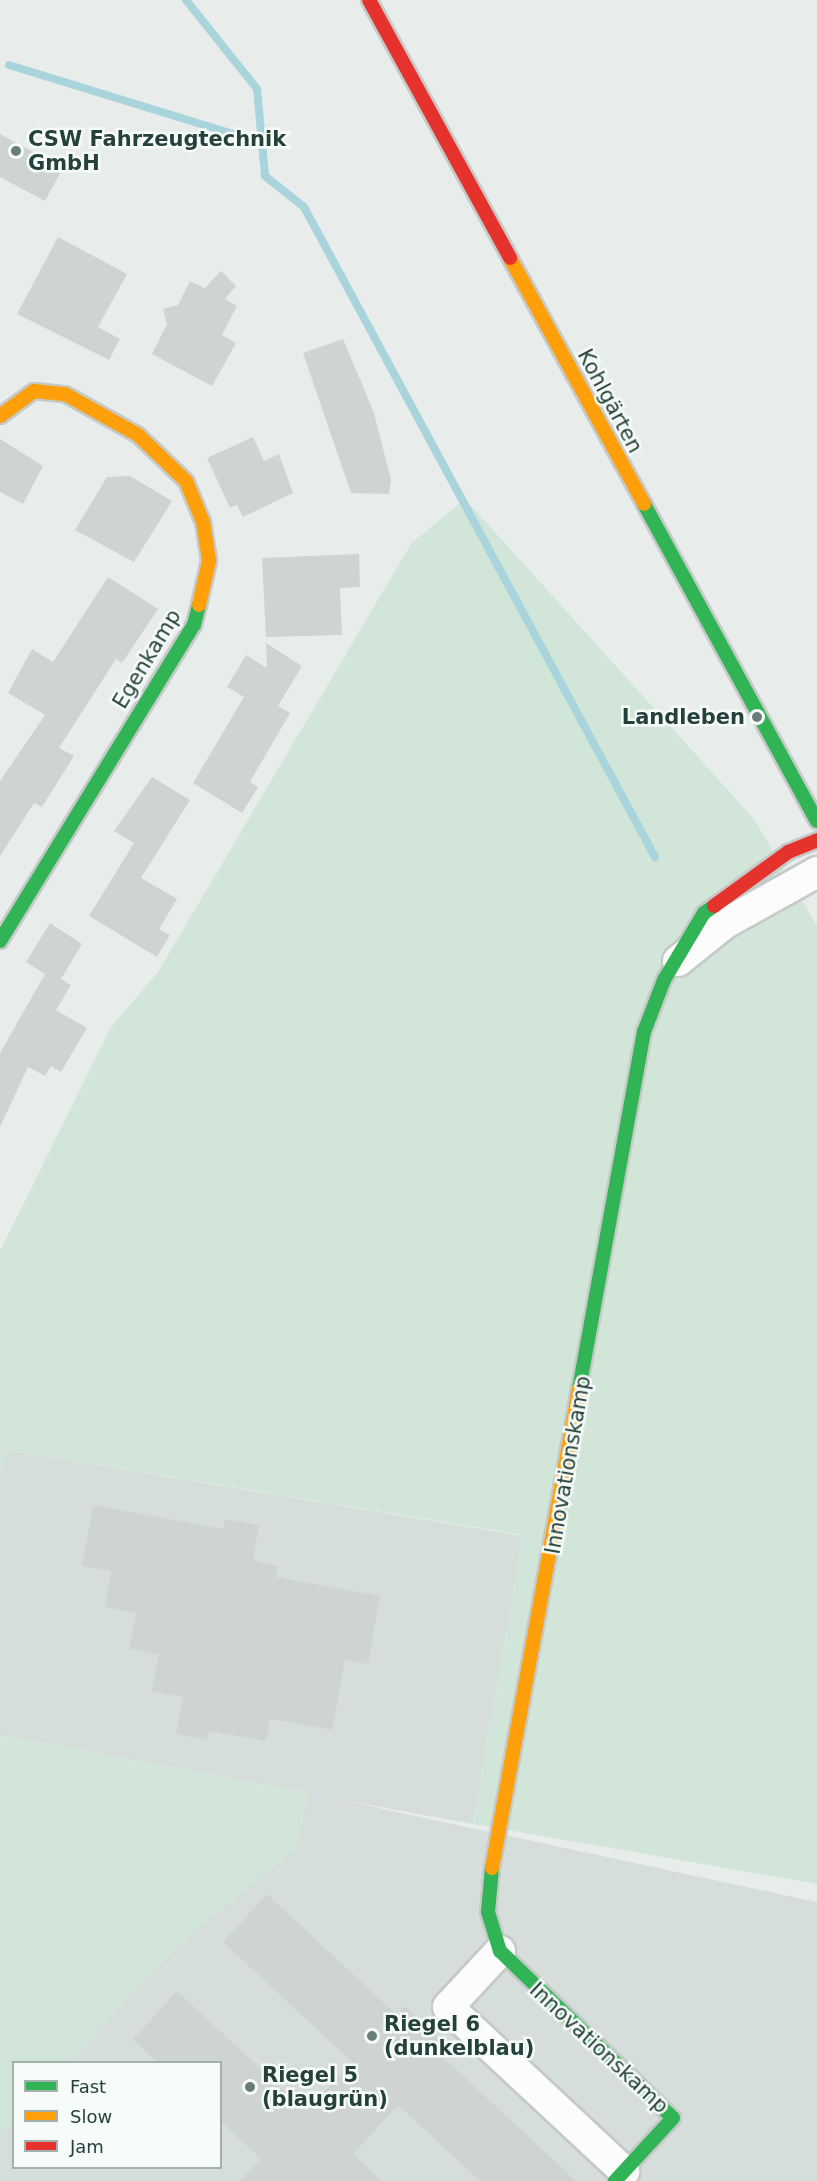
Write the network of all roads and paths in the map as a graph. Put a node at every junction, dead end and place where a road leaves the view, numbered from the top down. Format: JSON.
{"nodes":[{"id":1,"x":369,"y":0,"type":"edge"},
{"id":2,"x":0,"y":416,"type":"edge"},
{"id":3,"x":817,"y":821,"type":"edge"},
{"id":4,"x":817,"y":840,"type":"edge"},
{"id":5,"x":817,"y":872,"type":"edge"},
{"id":6,"x":0,"y":941,"type":"edge"},
{"id":7,"x":664,"y":980,"type":"junction"},
{"id":8,"x":500,"y":1951,"type":"junction"},
{"id":9,"x":619,"y":2176,"type":"edge"}],
"edges":[{"from":1,"to":3,"type":"street","name":"Kohlgärten"},
{"from":2,"to":6,"type":"street","name":"Egenkamp"},
{"from":4,"to":7,"type":"street","name":"Innovationskamp"},
{"from":5,"to":7,"type":"street","name":"Innovationskamp"},
{"from":7,"to":8,"type":"street","name":"Innovationskamp"},
{"from":8,"to":9,"type":"street","name":"Innovationskamp"},
{"from":8,"to":9,"type":"street","name":"Innovationskamp"}]}
